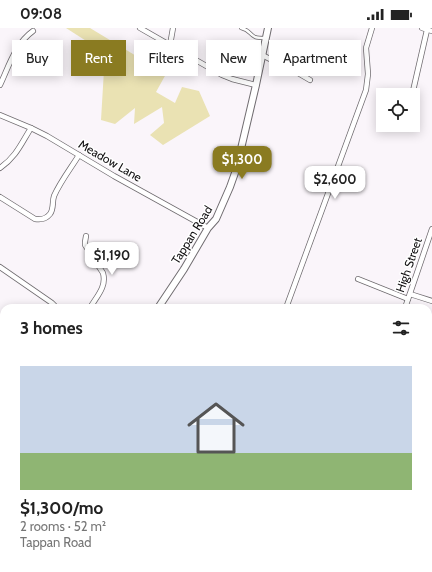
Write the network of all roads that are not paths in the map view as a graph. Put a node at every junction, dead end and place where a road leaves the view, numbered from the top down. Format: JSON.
{"nodes":[{"id":1,"x":140,"y":28,"type":"edge"},
{"id":2,"x":173,"y":28,"type":"edge"},
{"id":3,"x":241,"y":28,"type":"edge"},
{"id":4,"x":268,"y":28,"type":"edge"},
{"id":5,"x":372,"y":28,"type":"edge"},
{"id":6,"x":428,"y":29,"type":"edge"},
{"id":7,"x":33,"y":31,"type":"dead end"},
{"id":8,"x":266,"y":39,"type":"junction"},
{"id":9,"x":161,"y":40,"type":"edge"},
{"id":10,"x":171,"y":40,"type":"edge"},
{"id":11,"x":262,"y":55,"type":"junction"},
{"id":12,"x":198,"y":62,"type":"edge"},
{"id":13,"x":310,"y":80,"type":"dead end"},
{"id":14,"x":256,"y":84,"type":"junction"},
{"id":15,"x":0,"y":85,"type":"edge"},
{"id":16,"x":414,"y":88,"type":"edge"},
{"id":17,"x":0,"y":115,"type":"edge"},
{"id":18,"x":31,"y":128,"type":"junction"},
{"id":19,"x":79,"y":155,"type":"junction"},
{"id":20,"x":0,"y":168,"type":"edge"},
{"id":21,"x":0,"y":197,"type":"edge"},
{"id":22,"x":208,"y":228,"type":"junction"},
{"id":23,"x":432,"y":229,"type":"edge"},
{"id":24,"x":86,"y":236,"type":"dead end"},
{"id":25,"x":0,"y":267,"type":"edge"},
{"id":26,"x":358,"y":279,"type":"dead end"},
{"id":27,"x":409,"y":296,"type":"junction"},
{"id":28,"x":432,"y":301,"type":"edge"},
{"id":29,"x":53,"y":304,"type":"edge"},
{"id":30,"x":92,"y":304,"type":"edge"},
{"id":31,"x":161,"y":304,"type":"edge"},
{"id":32,"x":287,"y":304,"type":"edge"},
{"id":33,"x":406,"y":304,"type":"edge"}],
"edges":[{"from":1,"to":9,"type":"street"},
{"from":2,"to":10,"type":"street"},
{"from":3,"to":8,"type":"lane"},
{"from":4,"to":8,"type":"street","name":"Tappan Road"},
{"from":5,"to":32,"type":"street"},
{"from":6,"to":16,"type":"street"},
{"from":7,"to":15,"type":"street"},
{"from":8,"to":11,"type":"street","name":"Tappan Road"},
{"from":11,"to":13,"type":"street"},
{"from":11,"to":14,"type":"street","name":"Tappan Road"},
{"from":12,"to":14,"type":"street"},
{"from":14,"to":22,"type":"street","name":"Tappan Road"},
{"from":17,"to":18,"type":"street","name":"Meadow Lane"},
{"from":18,"to":19,"type":"street","name":"Meadow Lane"},
{"from":18,"to":20,"type":"street"},
{"from":19,"to":21,"type":"street"},
{"from":19,"to":22,"type":"street","name":"Meadow Lane"},
{"from":22,"to":31,"type":"street","name":"Tappan Road"},
{"from":23,"to":27,"type":"street","name":"High Street"},
{"from":24,"to":30,"type":"street"},
{"from":25,"to":29,"type":"street"},
{"from":26,"to":27,"type":"street"},
{"from":27,"to":28,"type":"street"},
{"from":27,"to":33,"type":"street","name":"High Street"}]}
